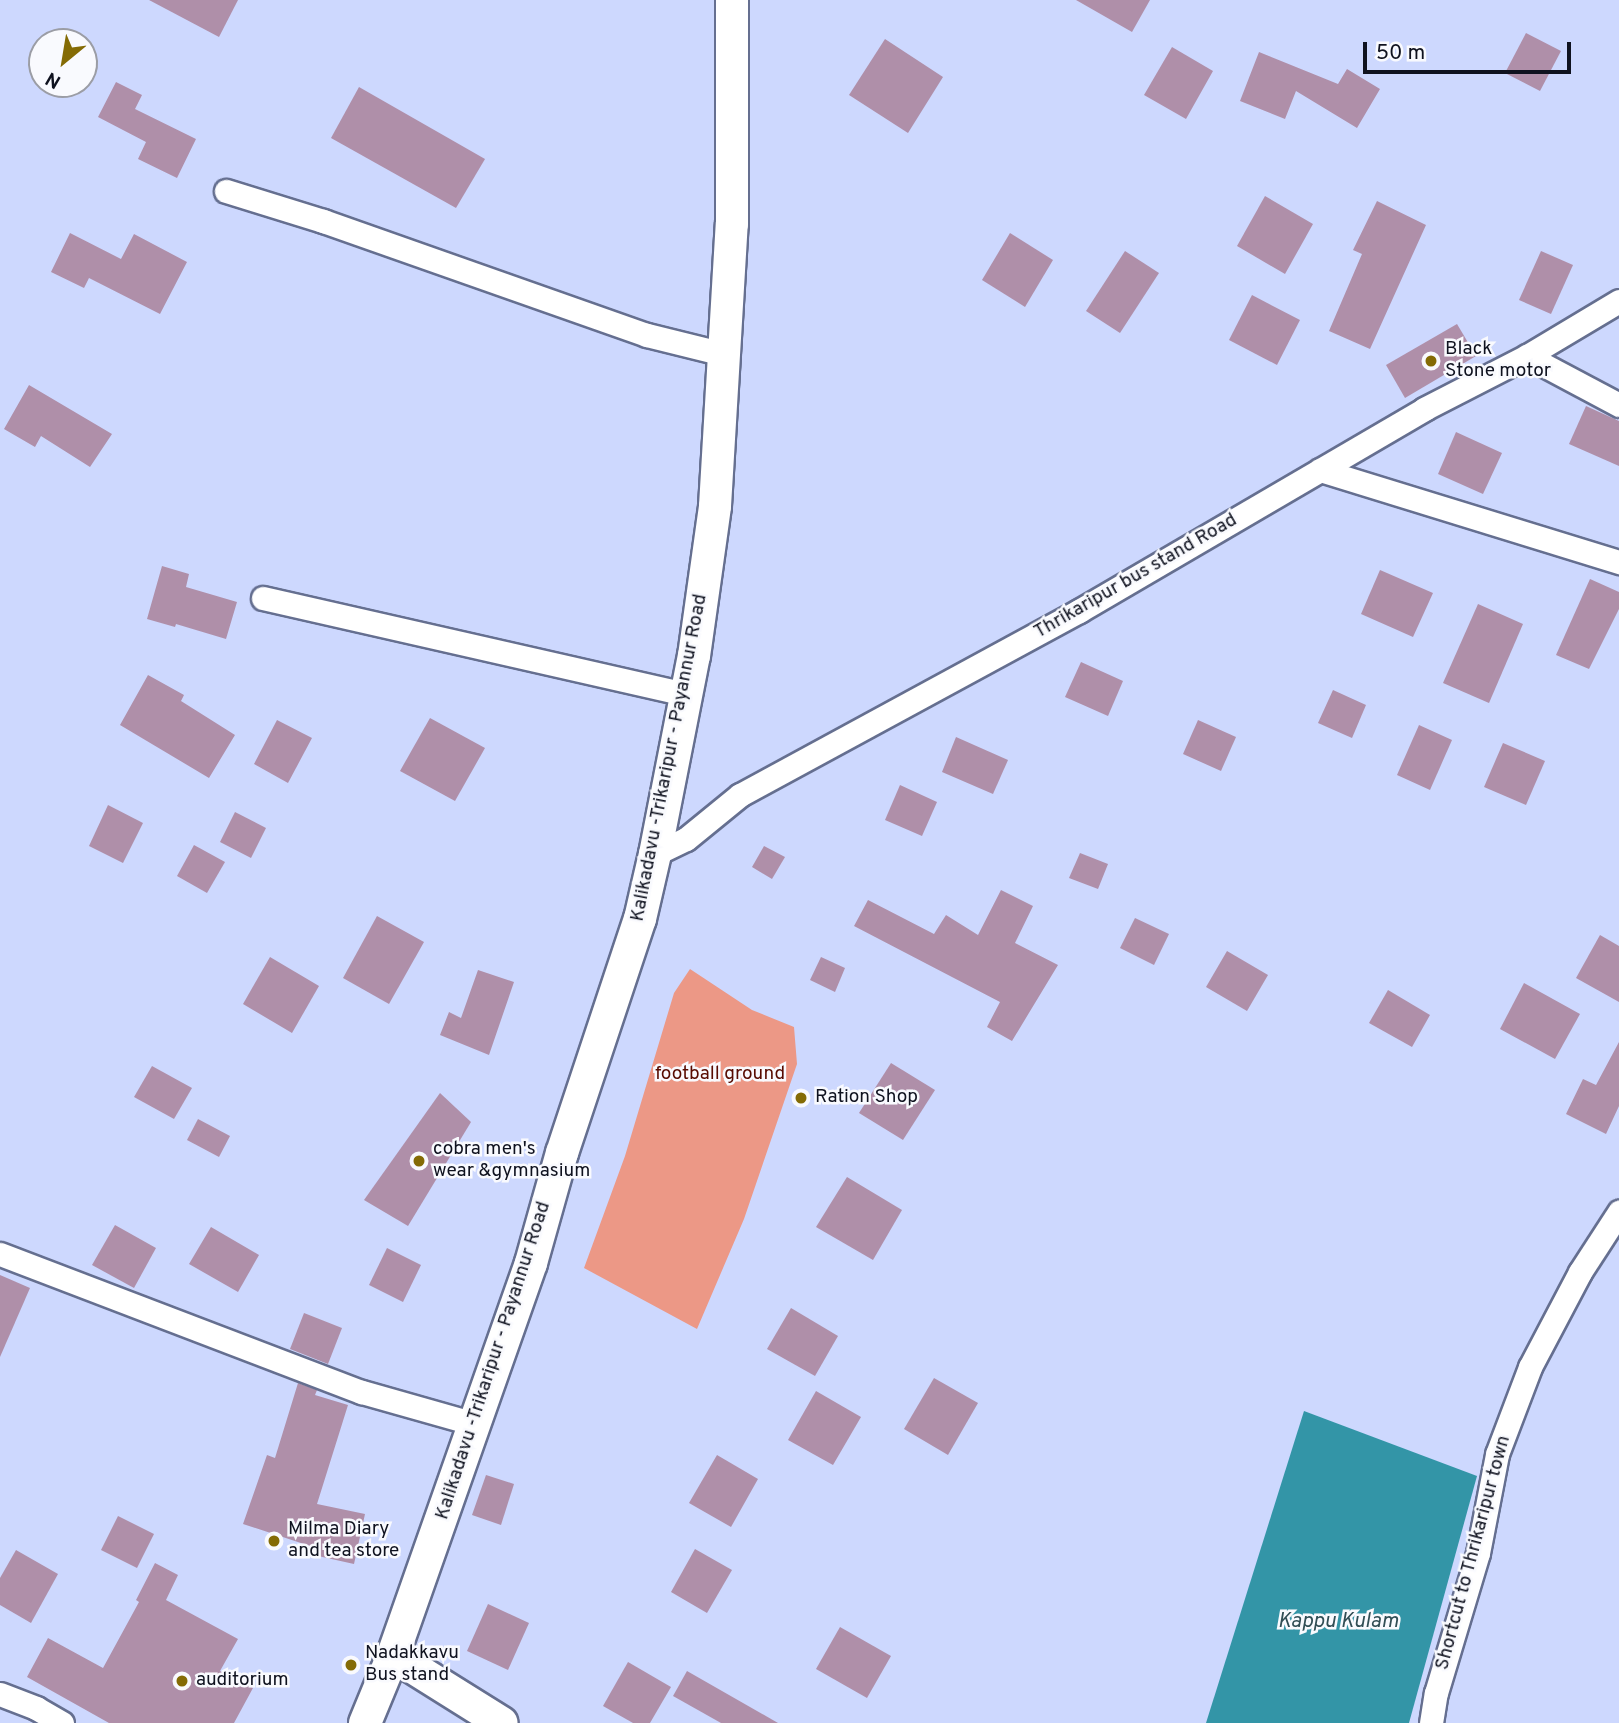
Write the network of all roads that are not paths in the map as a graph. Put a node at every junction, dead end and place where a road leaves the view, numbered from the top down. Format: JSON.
{"nodes":[{"id":1,"x":732,"y":0,"type":"edge"},
{"id":2,"x":226,"y":191,"type":"dead end"},
{"id":3,"x":1619,"y":301,"type":"edge"},
{"id":4,"x":724,"y":354,"type":"junction"},
{"id":5,"x":1527,"y":356,"type":"junction"},
{"id":6,"x":1619,"y":405,"type":"edge"},
{"id":7,"x":1320,"y":470,"type":"junction"},
{"id":8,"x":1619,"y":562,"type":"edge"},
{"id":9,"x":263,"y":598,"type":"dead end"},
{"id":10,"x":687,"y":694,"type":"junction"},
{"id":11,"x":655,"y":854,"type":"junction"},
{"id":12,"x":1619,"y":1212,"type":"edge"},
{"id":13,"x":0,"y":1254,"type":"edge"},
{"id":14,"x":475,"y":1424,"type":"junction"},
{"id":15,"x":393,"y":1655,"type":"junction"},
{"id":16,"x":0,"y":1694,"type":"edge"},
{"id":17,"x":62,"y":1723,"type":"edge"},
{"id":18,"x":365,"y":1723,"type":"edge"},
{"id":19,"x":502,"y":1723,"type":"edge"},
{"id":20,"x":1431,"y":1723,"type":"edge"}],
"edges":[{"from":1,"to":4,"type":"main road","name":"Kalikadavu -Trikaripur - Payannur Road"},
{"from":2,"to":4,"type":"street"},
{"from":3,"to":5,"type":"street","name":"Thrikaripur bus stand Road"},
{"from":4,"to":10,"type":"main road","name":"Kalikadavu -Trikaripur - Payannur Road"},
{"from":5,"to":6,"type":"street"},
{"from":5,"to":7,"type":"street","name":"Thrikaripur bus stand Road"},
{"from":7,"to":8,"type":"street"},
{"from":7,"to":11,"type":"street","name":"Thrikaripur bus stand Road"},
{"from":9,"to":10,"type":"street"},
{"from":10,"to":11,"type":"main road","name":"Kalikadavu -Trikaripur - Payannur Road"},
{"from":11,"to":14,"type":"main road","name":"Kalikadavu -Trikaripur - Payannur Road"},
{"from":12,"to":20,"type":"street","name":"Shortcut to Thrikaripur town"},
{"from":13,"to":14,"type":"street"},
{"from":14,"to":15,"type":"main road","name":"Kalikadavu -Trikaripur - Payannur Road"},
{"from":15,"to":18,"type":"main road","name":"Kalikadavu -Trikaripur - Payannur Road"},
{"from":15,"to":19,"type":"main road"},
{"from":16,"to":17,"type":"street"}]}
